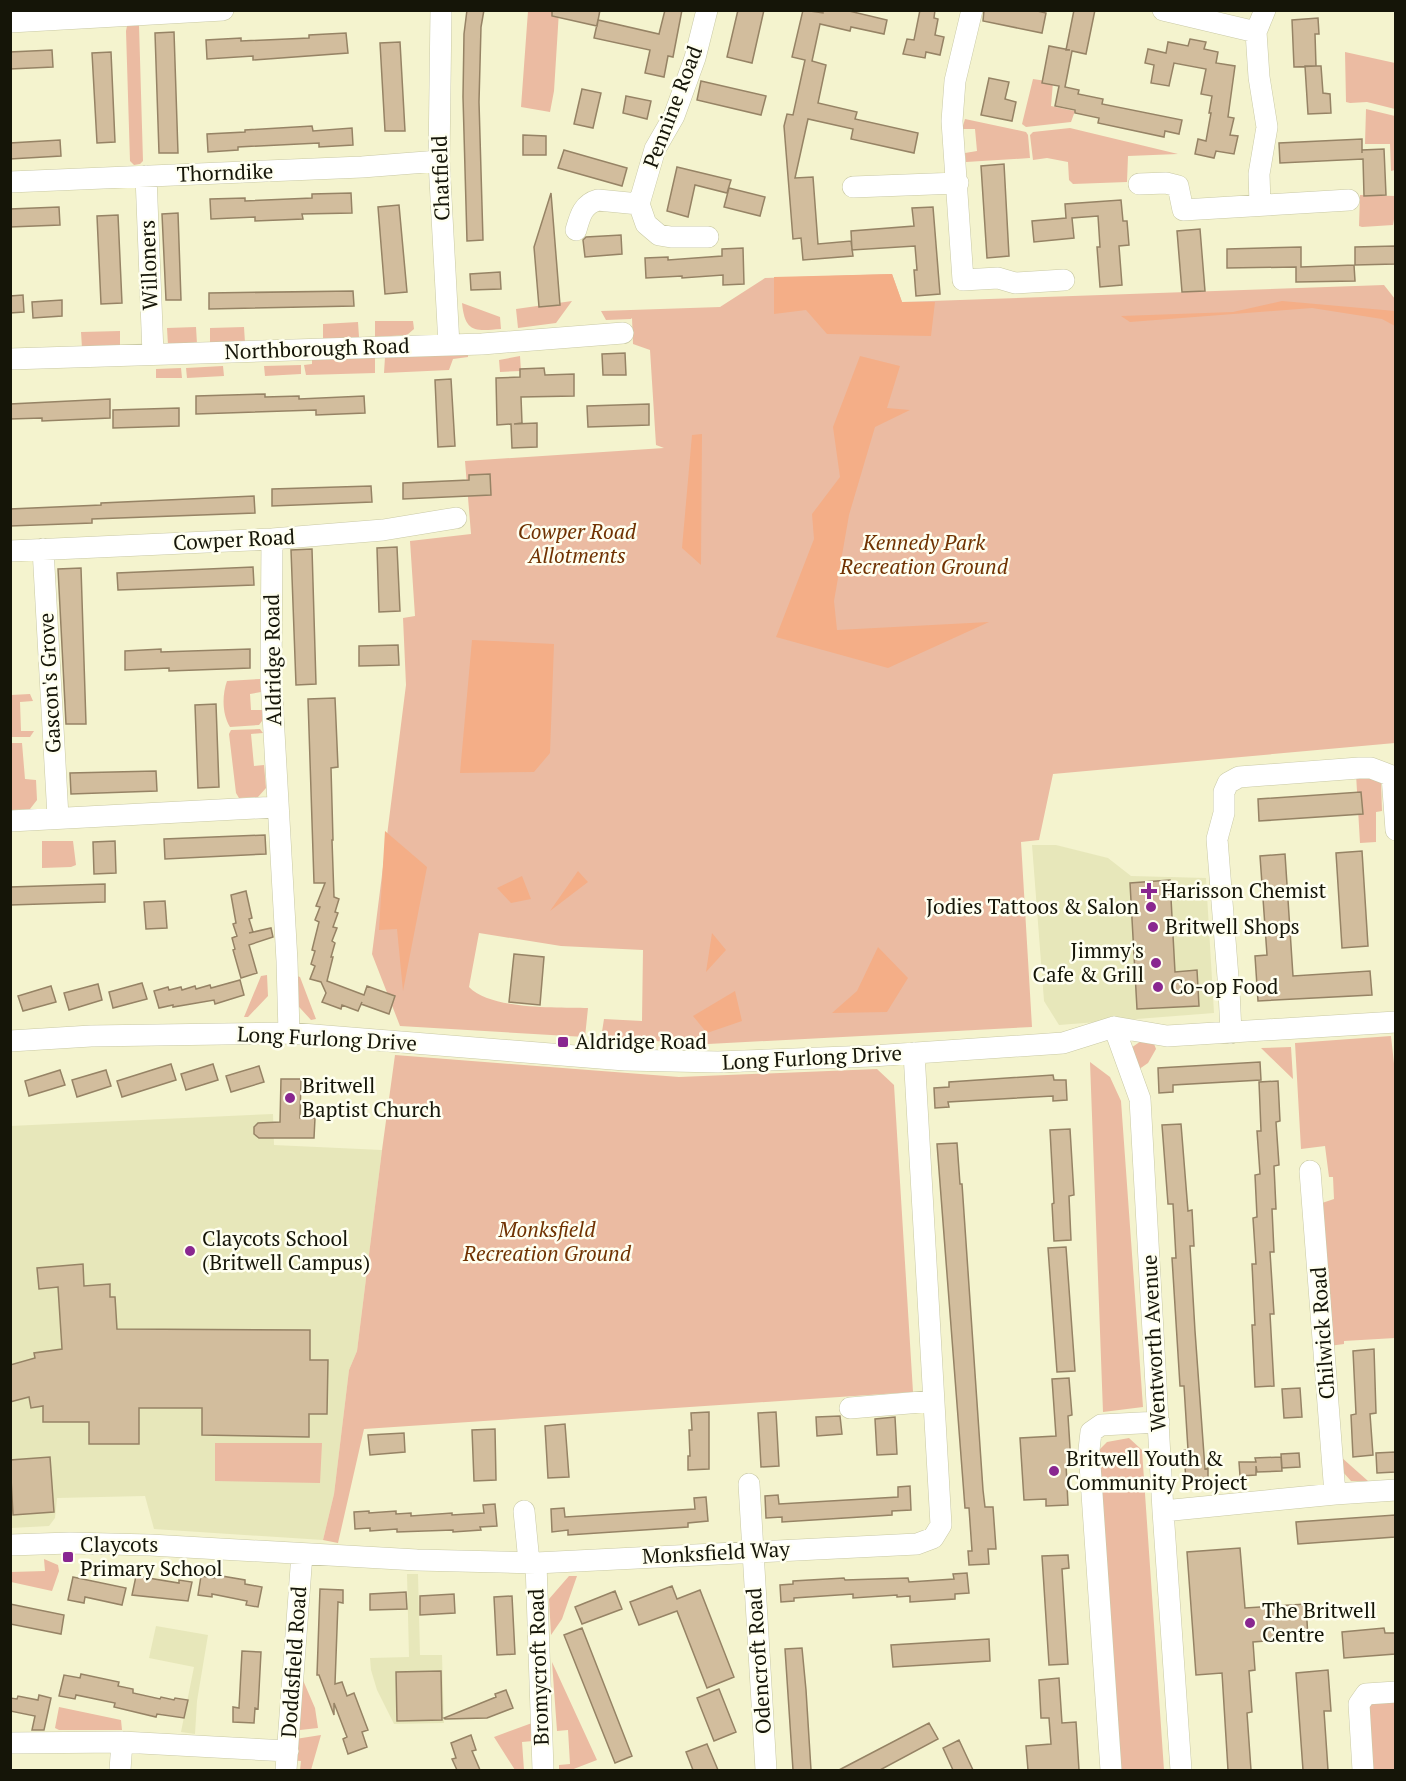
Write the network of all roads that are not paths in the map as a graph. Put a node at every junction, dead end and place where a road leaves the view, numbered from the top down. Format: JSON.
{"nodes":[{"id":1,"x":223,"y":10,"type":"edge"},
{"id":2,"x":441,"y":10,"type":"edge"},
{"id":3,"x":707,"y":10,"type":"edge"},
{"id":4,"x":972,"y":10,"type":"edge"},
{"id":5,"x":1163,"y":10,"type":"edge"},
{"id":6,"x":1265,"y":10,"type":"edge"},
{"id":7,"x":214,"y":11,"type":"edge"},
{"id":8,"x":10,"y":22,"type":"edge"},
{"id":9,"x":1257,"y":32,"type":"junction"},
{"id":10,"x":439,"y":161,"type":"junction"},
{"id":11,"x":146,"y":177,"type":"junction"},
{"id":12,"x":10,"y":182,"type":"edge"},
{"id":13,"x":958,"y":183,"type":"junction"},
{"id":14,"x":1139,"y":184,"type":"dead end"},
{"id":15,"x":853,"y":187,"type":"dead end"},
{"id":16,"x":1349,"y":200,"type":"dead end"},
{"id":17,"x":639,"y":204,"type":"junction"},
{"id":18,"x":1260,"y":204,"type":"junction"},
{"id":19,"x":576,"y":230,"type":"dead end"},
{"id":20,"x":708,"y":237,"type":"dead end"},
{"id":21,"x":1064,"y":280,"type":"dead end"},
{"id":22,"x":623,"y":333,"type":"dead end"},
{"id":23,"x":449,"y":345,"type":"junction"},
{"id":24,"x":153,"y":354,"type":"junction"},
{"id":25,"x":10,"y":359,"type":"edge"},
{"id":26,"x":456,"y":518,"type":"dead end"},
{"id":27,"x":272,"y":539,"type":"junction"},
{"id":28,"x":43,"y":549,"type":"junction"},
{"id":29,"x":10,"y":551,"type":"edge"},
{"id":30,"x":1394,"y":775,"type":"edge"},
{"id":31,"x":278,"y":807,"type":"junction"},
{"id":32,"x":58,"y":818,"type":"junction"},
{"id":33,"x":10,"y":821,"type":"edge"},
{"id":34,"x":1395,"y":830,"type":"edge"},
{"id":35,"x":1395,"y":1022,"type":"edge"},
{"id":36,"x":1114,"y":1027,"type":"junction"},
{"id":37,"x":1231,"y":1033,"type":"junction"},
{"id":38,"x":289,"y":1034,"type":"junction"},
{"id":39,"x":10,"y":1041,"type":"edge"},
{"id":40,"x":914,"y":1053,"type":"junction"},
{"id":41,"x":1310,"y":1171,"type":"dead end"},
{"id":42,"x":933,"y":1401,"type":"junction"},
{"id":43,"x":850,"y":1408,"type":"dead end"},
{"id":44,"x":1159,"y":1422,"type":"junction"},
{"id":45,"x":749,"y":1484,"type":"dead end"},
{"id":46,"x":1395,"y":1490,"type":"edge"},
{"id":47,"x":1335,"y":1494,"type":"junction"},
{"id":48,"x":524,"y":1511,"type":"dead end"},
{"id":49,"x":1163,"y":1511,"type":"junction"},
{"id":50,"x":10,"y":1545,"type":"edge"},
{"id":51,"x":752,"y":1551,"type":"junction"},
{"id":52,"x":302,"y":1554,"type":"junction"},
{"id":53,"x":532,"y":1563,"type":"junction"},
{"id":54,"x":1395,"y":1692,"type":"edge"},
{"id":55,"x":122,"y":1742,"type":"junction"},
{"id":56,"x":10,"y":1743,"type":"edge"},
{"id":57,"x":287,"y":1761,"type":"edge"},
{"id":58,"x":120,"y":1770,"type":"edge"},
{"id":59,"x":543,"y":1770,"type":"edge"},
{"id":60,"x":766,"y":1770,"type":"edge"},
{"id":61,"x":1111,"y":1770,"type":"edge"},
{"id":62,"x":1181,"y":1770,"type":"edge"},
{"id":63,"x":1363,"y":1770,"type":"edge"}],
"edges":[{"from":1,"to":7,"type":"street"},
{"from":2,"to":10,"type":"street","name":"Chatfield"},
{"from":3,"to":17,"type":"street","name":"Pennine Road"},
{"from":4,"to":13,"type":"street"},
{"from":5,"to":9,"type":"street"},
{"from":6,"to":9,"type":"street"},
{"from":7,"to":8,"type":"street"},
{"from":9,"to":18,"type":"street"},
{"from":10,"to":11,"type":"street","name":"Thorndike"},
{"from":10,"to":23,"type":"street","name":"Chatfield"},
{"from":11,"to":12,"type":"street","name":"Thorndike"},
{"from":11,"to":24,"type":"street","name":"Willoners"},
{"from":13,"to":15,"type":"street"},
{"from":13,"to":21,"type":"street"},
{"from":14,"to":18,"type":"street"},
{"from":16,"to":18,"type":"street"},
{"from":17,"to":19,"type":"street"},
{"from":17,"to":20,"type":"street"},
{"from":22,"to":23,"type":"street","name":"Northborough Road"},
{"from":23,"to":24,"type":"street","name":"Northborough Road"},
{"from":24,"to":25,"type":"street","name":"Northborough Road"},
{"from":26,"to":27,"type":"street","name":"Cowper Road"},
{"from":27,"to":28,"type":"street","name":"Cowper Road"},
{"from":27,"to":31,"type":"street","name":"Aldridge Road"},
{"from":28,"to":29,"type":"street","name":"Cowper Road"},
{"from":28,"to":32,"type":"street","name":"Gascon's Grove"},
{"from":30,"to":34,"type":"street"},
{"from":30,"to":37,"type":"street"},
{"from":31,"to":32,"type":"street"},
{"from":31,"to":38,"type":"street","name":"Aldridge Road"},
{"from":32,"to":33,"type":"street"},
{"from":35,"to":37,"type":"street","name":"Long Furlong Drive"},
{"from":36,"to":37,"type":"street","name":"Long Furlong Drive"},
{"from":36,"to":40,"type":"street","name":"Long Furlong Drive"},
{"from":36,"to":44,"type":"street","name":"Wentworth Avenue"},
{"from":38,"to":39,"type":"street","name":"Long Furlong Drive"},
{"from":38,"to":40,"type":"street","name":"Long Furlong Drive"},
{"from":40,"to":42,"type":"street","name":"Monksfield Way"},
{"from":41,"to":47,"type":"street","name":"Chilwick Road"},
{"from":42,"to":43,"type":"street"},
{"from":42,"to":51,"type":"street","name":"Monksfield Way"},
{"from":44,"to":49,"type":"street","name":"Wentworth Avenue"},
{"from":44,"to":61,"type":"street"},
{"from":45,"to":51,"type":"street","name":"Odencroft Road"},
{"from":46,"to":47,"type":"street"},
{"from":47,"to":49,"type":"street"},
{"from":48,"to":53,"type":"street","name":"Bromycroft Road"},
{"from":49,"to":62,"type":"street","name":"Wentworth Avenue"},
{"from":50,"to":52,"type":"street","name":"Monksfield Way"},
{"from":51,"to":53,"type":"street","name":"Monksfield Way"},
{"from":51,"to":60,"type":"street","name":"Odencroft Road"},
{"from":52,"to":53,"type":"street","name":"Monksfield Way"},
{"from":52,"to":57,"type":"street","name":"Doddsfield Road"},
{"from":53,"to":59,"type":"street","name":"Bromycroft Road"},
{"from":54,"to":63,"type":"street"},
{"from":55,"to":56,"type":"street"},
{"from":55,"to":57,"type":"street"},
{"from":55,"to":58,"type":"street"}]}
